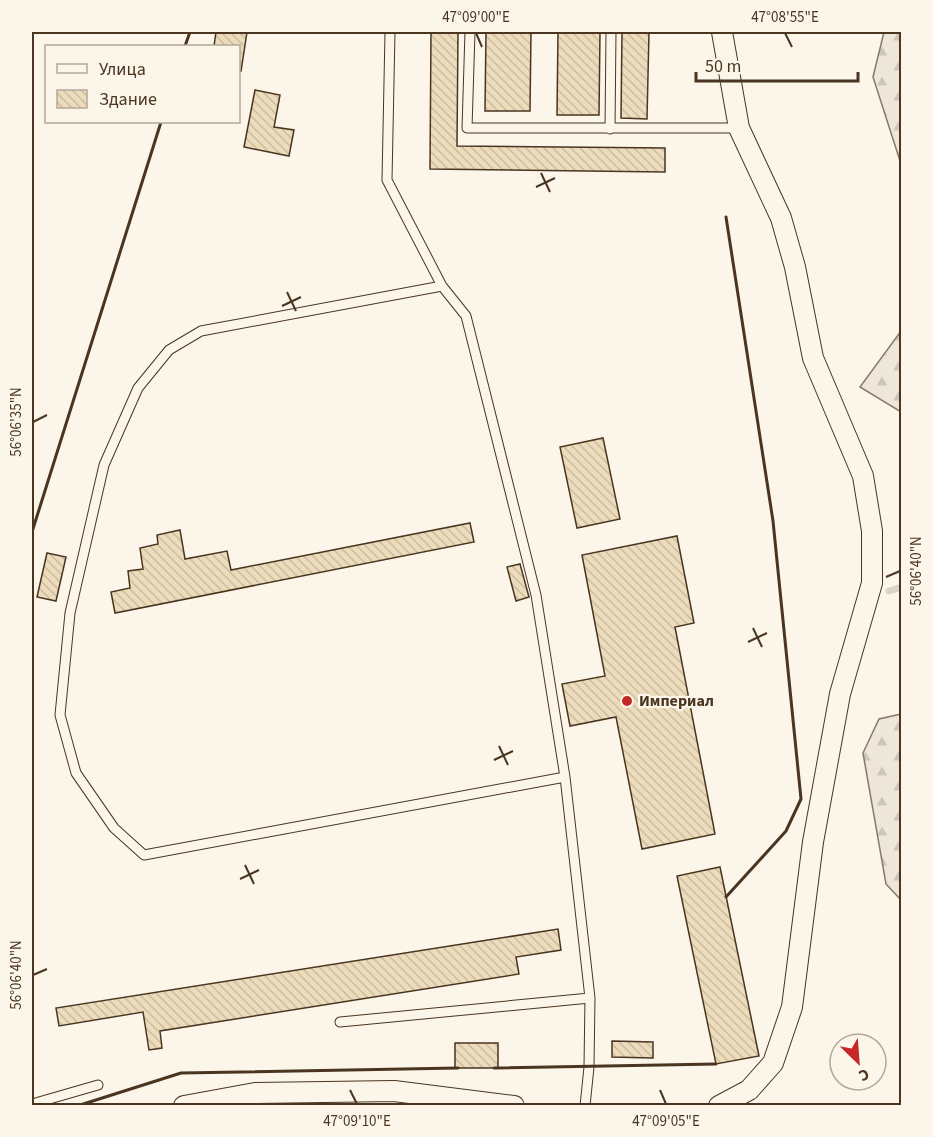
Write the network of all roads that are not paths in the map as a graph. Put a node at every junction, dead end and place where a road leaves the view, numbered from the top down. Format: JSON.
{"nodes":[{"id":1,"x":390,"y":32,"type":"edge"},
{"id":2,"x":470,"y":32,"type":"edge"},
{"id":3,"x":611,"y":32,"type":"edge"},
{"id":4,"x":722,"y":32,"type":"edge"},
{"id":5,"x":739,"y":128,"type":"junction"},
{"id":6,"x":610,"y":129,"type":"junction"},
{"id":7,"x":442,"y":286,"type":"junction"},
{"id":8,"x":564,"y":777,"type":"junction"},
{"id":9,"x":590,"y":998,"type":"junction"},
{"id":10,"x":340,"y":1022,"type":"dead end"},
{"id":11,"x":98,"y":1085,"type":"dead end"},
{"id":12,"x":488,"y":1103,"type":"edge"},
{"id":13,"x":32,"y":1104,"type":"edge"},
{"id":14,"x":184,"y":1106,"type":"edge"},
{"id":15,"x":514,"y":1106,"type":"edge"},
{"id":16,"x":585,"y":1106,"type":"edge"},
{"id":17,"x":719,"y":1106,"type":"edge"}],
"edges":[{"from":1,"to":7,"type":"lane"},
{"from":2,"to":6,"type":"lane"},
{"from":3,"to":6,"type":"lane"},
{"from":4,"to":5,"type":"street"},
{"from":5,"to":6,"type":"lane"},
{"from":5,"to":17,"type":"street"},
{"from":7,"to":8,"type":"lane"},
{"from":7,"to":8,"type":"lane"},
{"from":8,"to":9,"type":"lane"},
{"from":9,"to":10,"type":"lane"},
{"from":9,"to":16,"type":"lane"},
{"from":11,"to":13,"type":"lane"},
{"from":12,"to":14,"type":"street"},
{"from":12,"to":15,"type":"street"}]}
